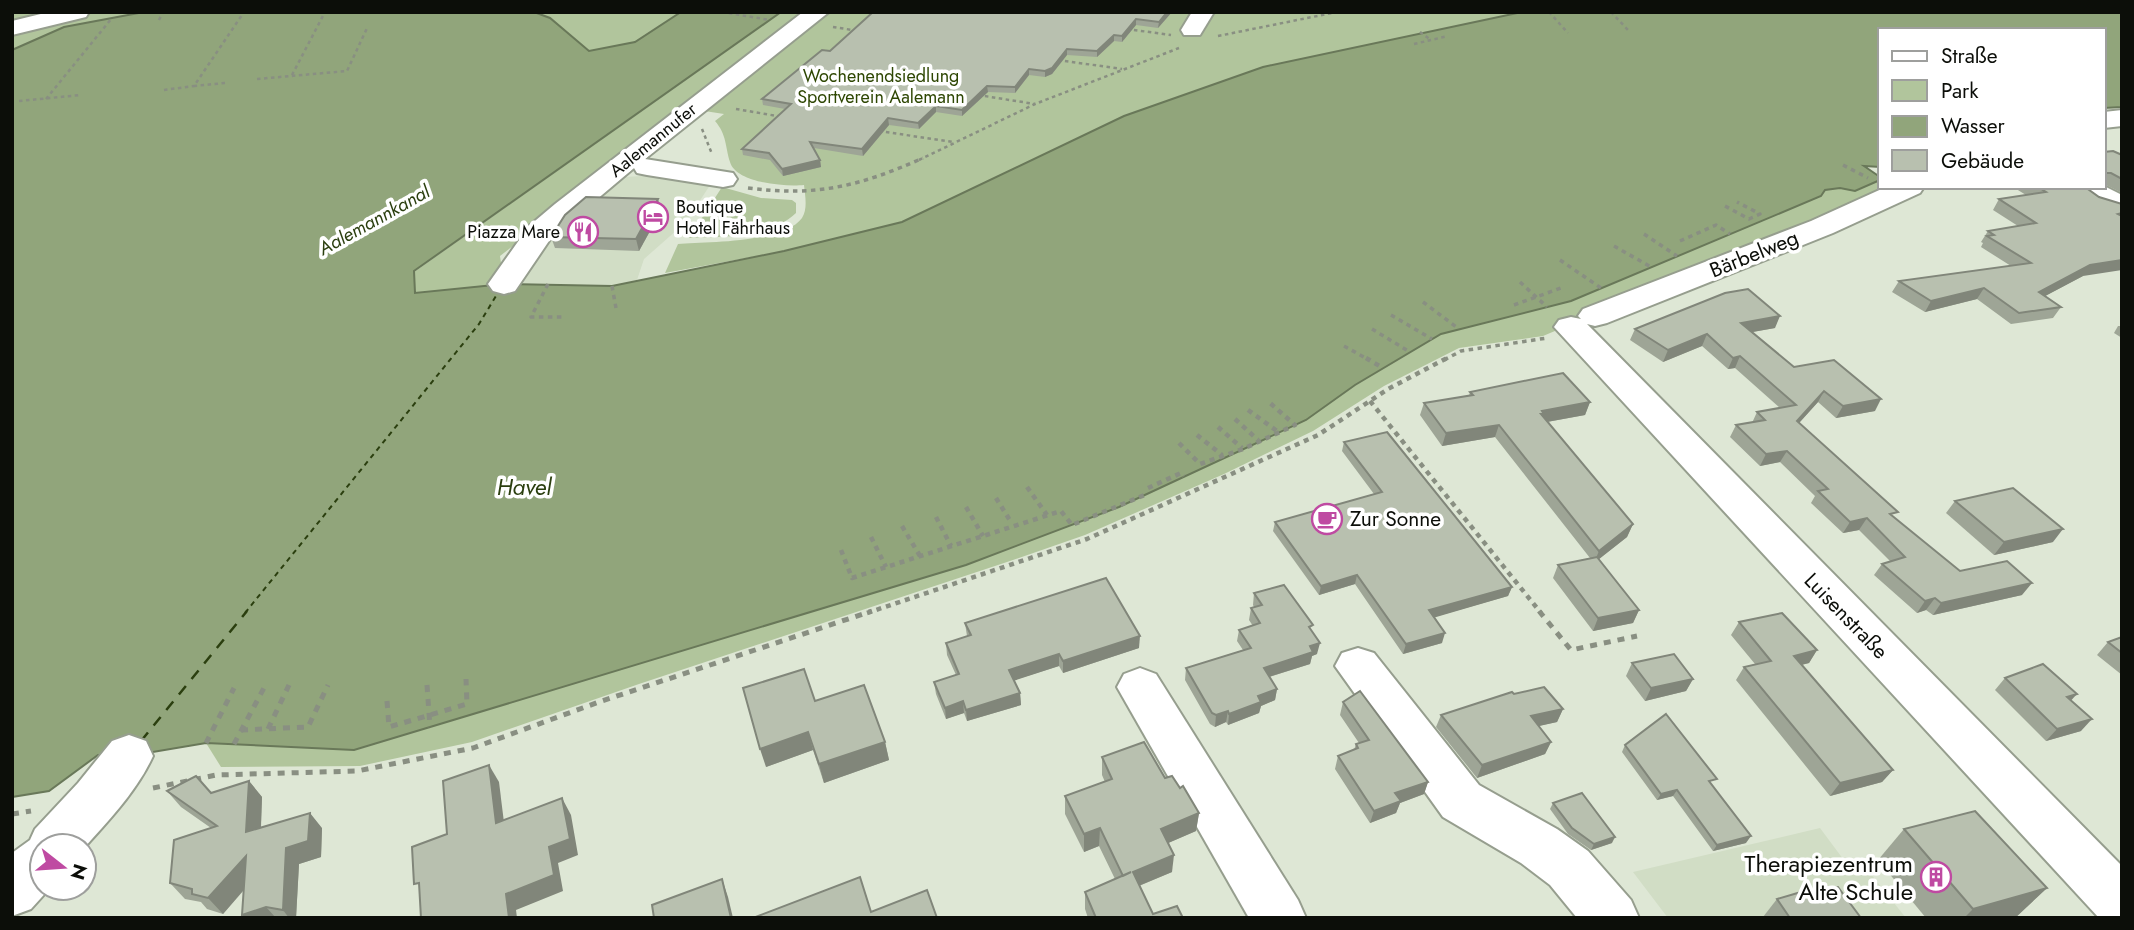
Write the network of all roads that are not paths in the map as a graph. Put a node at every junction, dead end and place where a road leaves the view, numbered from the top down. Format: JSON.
{"nodes":[{"id":1,"x":78,"y":12,"type":"edge"},
{"id":2,"x":811,"y":18,"type":"edge"},
{"id":3,"x":12,"y":28,"type":"edge"},
{"id":4,"x":643,"y":164,"type":"junction"},
{"id":5,"x":723,"y":179,"type":"road end"},
{"id":6,"x":1906,"y":189,"type":"edge"},
{"id":7,"x":2089,"y":189,"type":"edge"},
{"id":8,"x":2122,"y":208,"type":"edge"},
{"id":9,"x":511,"y":273,"type":"dead end"},
{"id":10,"x":1575,"y":305,"type":"joint"},
{"id":11,"x":1358,"y":666,"type":"dead end"},
{"id":12,"x":1140,"y":687,"type":"dead end"},
{"id":13,"x":129,"y":757,"type":"dead end"},
{"id":14,"x":66,"y":832,"type":"edge"},
{"id":15,"x":28,"y":874,"type":"edge"},
{"id":16,"x":12,"y":891,"type":"edge"},
{"id":17,"x":2122,"y":904,"type":"edge"},
{"id":18,"x":1279,"y":918,"type":"edge"},
{"id":19,"x":1612,"y":918,"type":"edge"}],
"edges":[{"from":1,"to":3,"type":"street"},
{"from":2,"to":4,"type":"street","name":"Aalemannufer"},
{"from":4,"to":5,"type":"street"},
{"from":4,"to":9,"type":"street","name":"Aalemannufer"},
{"from":6,"to":10,"type":"street","name":"Bärbelweg"},
{"from":7,"to":8,"type":"street"},
{"from":10,"to":17,"type":"street","name":"Luisenstraße"},
{"from":11,"to":19,"type":"street"},
{"from":12,"to":18,"type":"street"},
{"from":13,"to":14,"type":"street"},
{"from":15,"to":16,"type":"street"}]}
